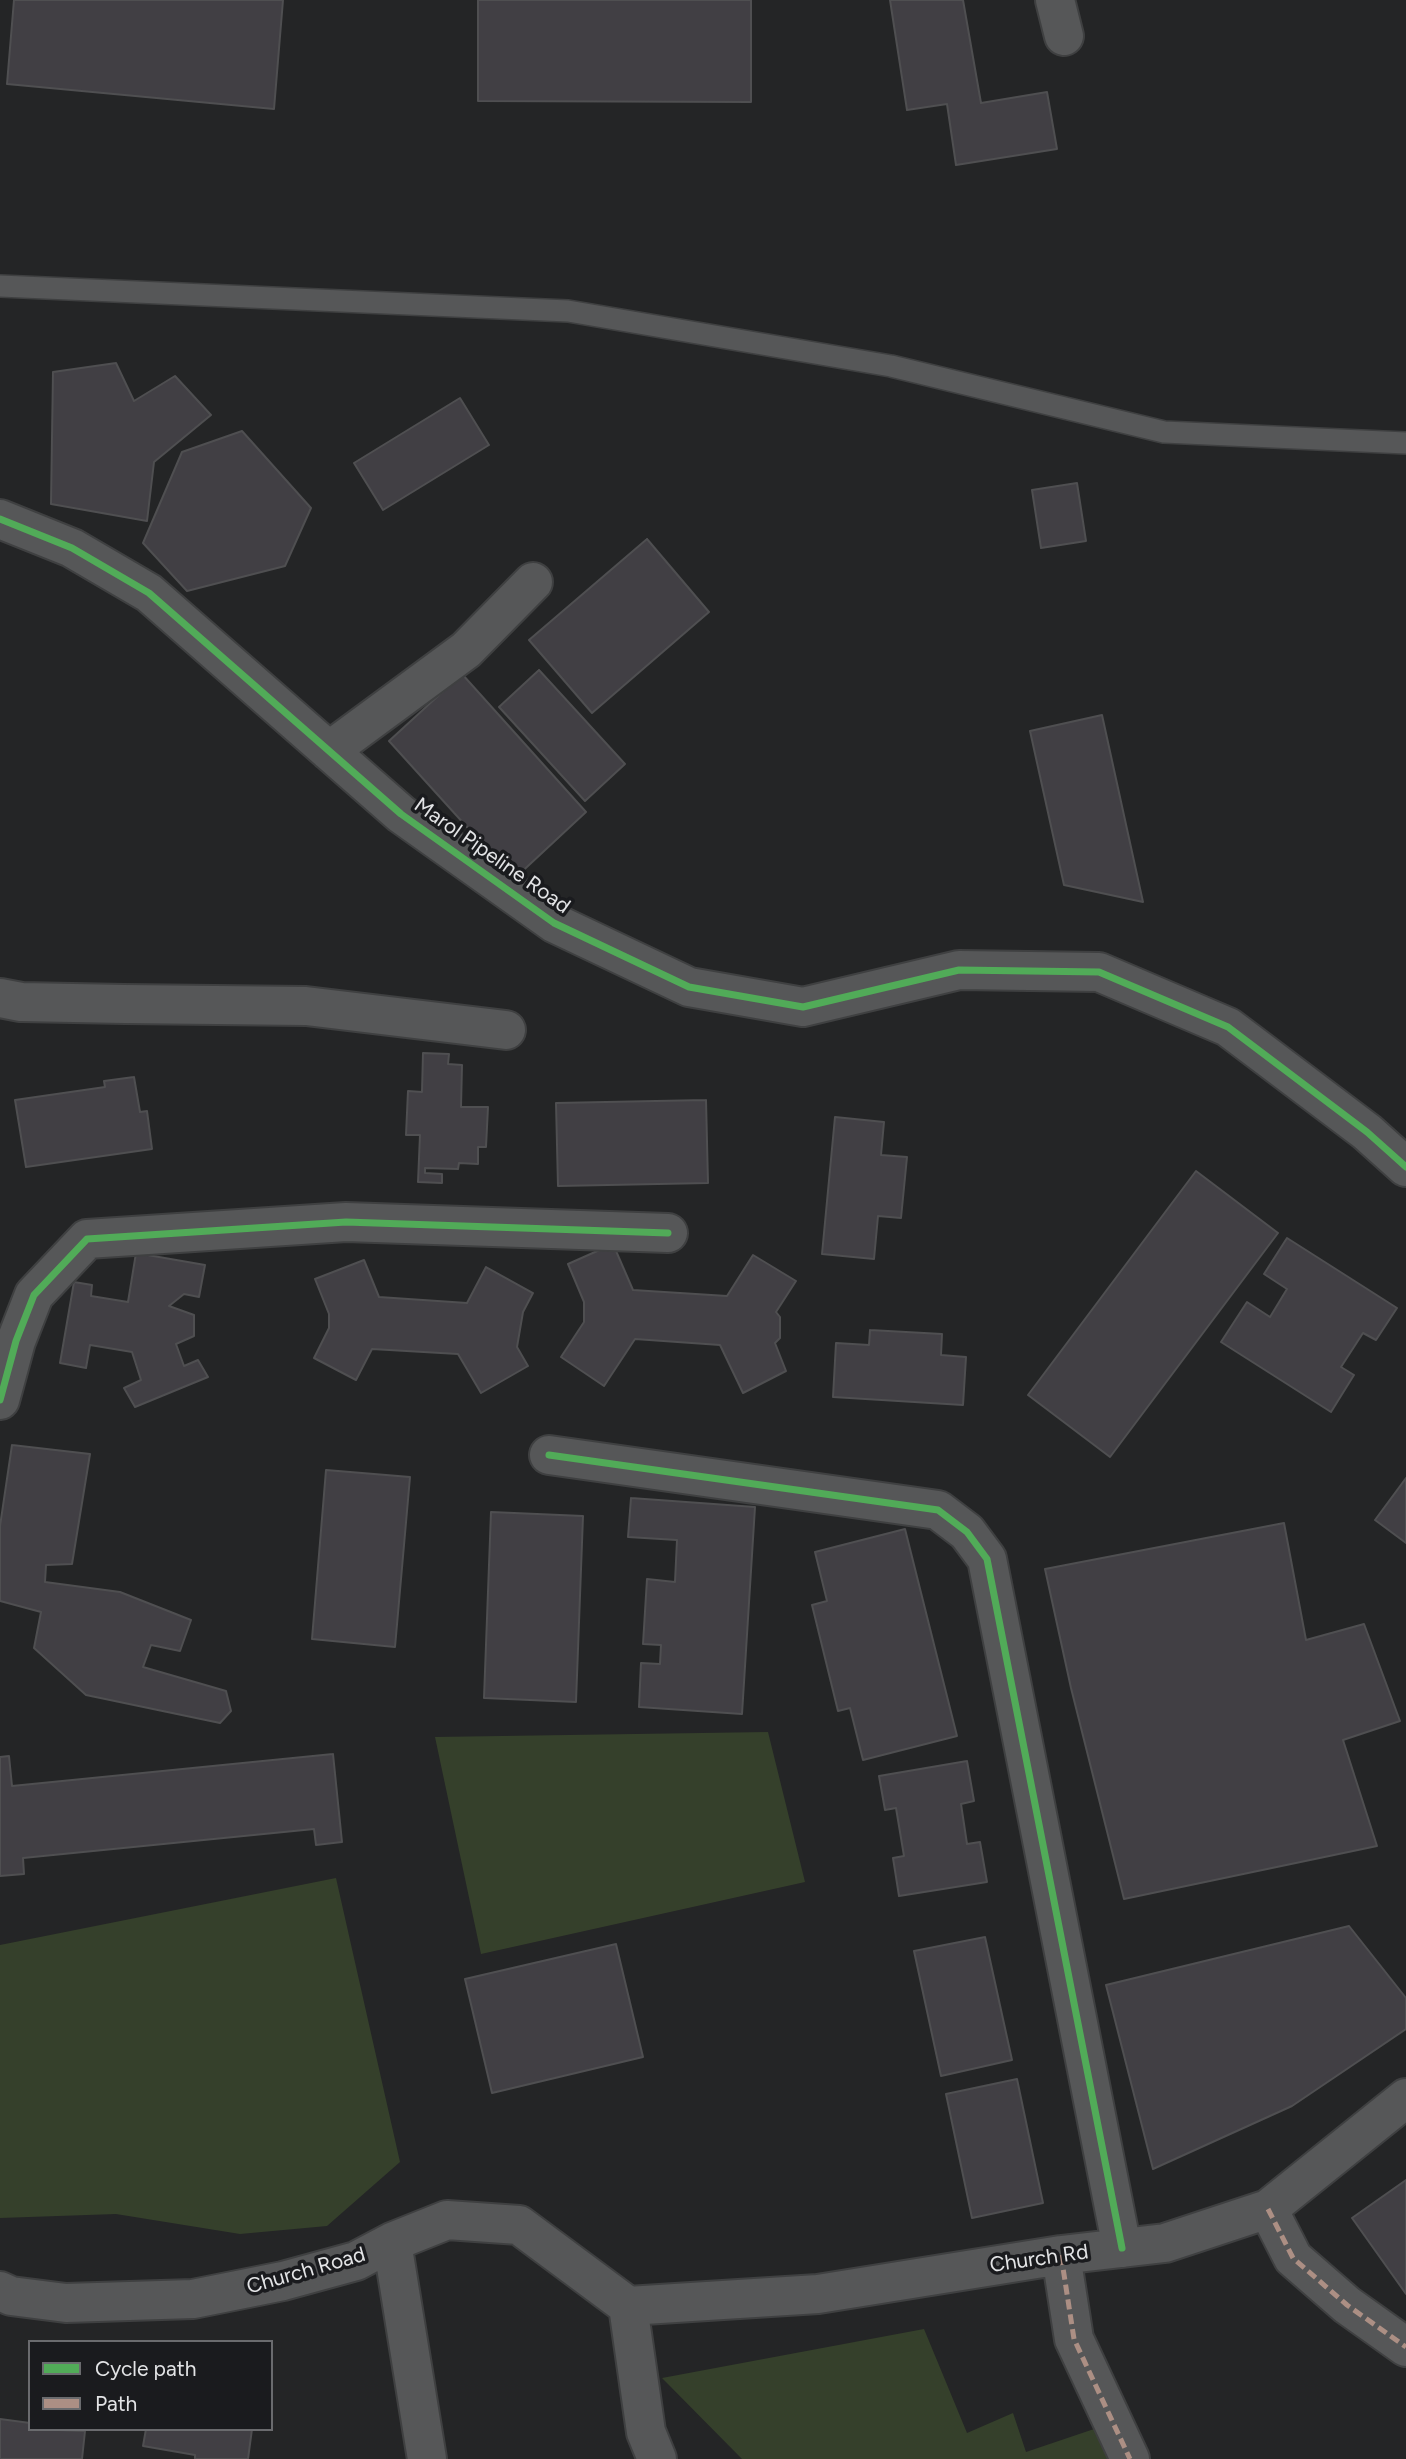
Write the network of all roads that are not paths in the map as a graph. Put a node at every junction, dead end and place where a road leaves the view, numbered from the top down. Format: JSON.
{"nodes":[{"id":1,"x":1055,"y":0,"type":"edge"},
{"id":2,"x":1064,"y":36,"type":"dead end"},
{"id":3,"x":0,"y":286,"type":"edge"},
{"id":4,"x":1406,"y":443,"type":"edge"},
{"id":5,"x":0,"y":519,"type":"edge"},
{"id":6,"x":533,"y":582,"type":"dead end"},
{"id":7,"x":329,"y":751,"type":"junction"},
{"id":8,"x":0,"y":999,"type":"edge"},
{"id":9,"x":506,"y":1030,"type":"dead end"},
{"id":10,"x":1406,"y":1167,"type":"edge"},
{"id":11,"x":668,"y":1233,"type":"dead end"},
{"id":12,"x":0,"y":1400,"type":"edge"},
{"id":13,"x":549,"y":1455,"type":"dead end"},
{"id":14,"x":1406,"y":2098,"type":"edge"},
{"id":15,"x":1268,"y":2209,"type":"junction"},
{"id":16,"x":392,"y":2242,"type":"junction"},
{"id":17,"x":1122,"y":2248,"type":"junction"},
{"id":18,"x":1061,"y":2255,"type":"junction"},
{"id":19,"x":0,"y":2291,"type":"edge"},
{"id":20,"x":628,"y":2306,"type":"junction"},
{"id":21,"x":1406,"y":2347,"type":"edge"},
{"id":22,"x":427,"y":2459,"type":"edge"},
{"id":23,"x":657,"y":2459,"type":"edge"},
{"id":24,"x":1130,"y":2459,"type":"edge"}],
"edges":[{"from":1,"to":2,"type":"street"},
{"from":3,"to":4,"type":"lane"},
{"from":5,"to":7,"type":"street","name":"Marol Pipeline Road"},
{"from":6,"to":7,"type":"street"},
{"from":7,"to":10,"type":"street","name":"Marol Pipeline Road"},
{"from":8,"to":9,"type":"street"},
{"from":11,"to":12,"type":"street"},
{"from":13,"to":17,"type":"street"},
{"from":14,"to":15,"type":"street","name":"Church Rd"},
{"from":15,"to":17,"type":"street","name":"Church Rd"},
{"from":15,"to":21,"type":"street"},
{"from":16,"to":19,"type":"street","name":"Church Road"},
{"from":16,"to":20,"type":"street"},
{"from":16,"to":22,"type":"street","name":"Church Road"},
{"from":17,"to":18,"type":"street","name":"Church Rd"},
{"from":18,"to":20,"type":"street","name":"Church Rd"},
{"from":18,"to":24,"type":"street"},
{"from":20,"to":23,"type":"street"}]}
